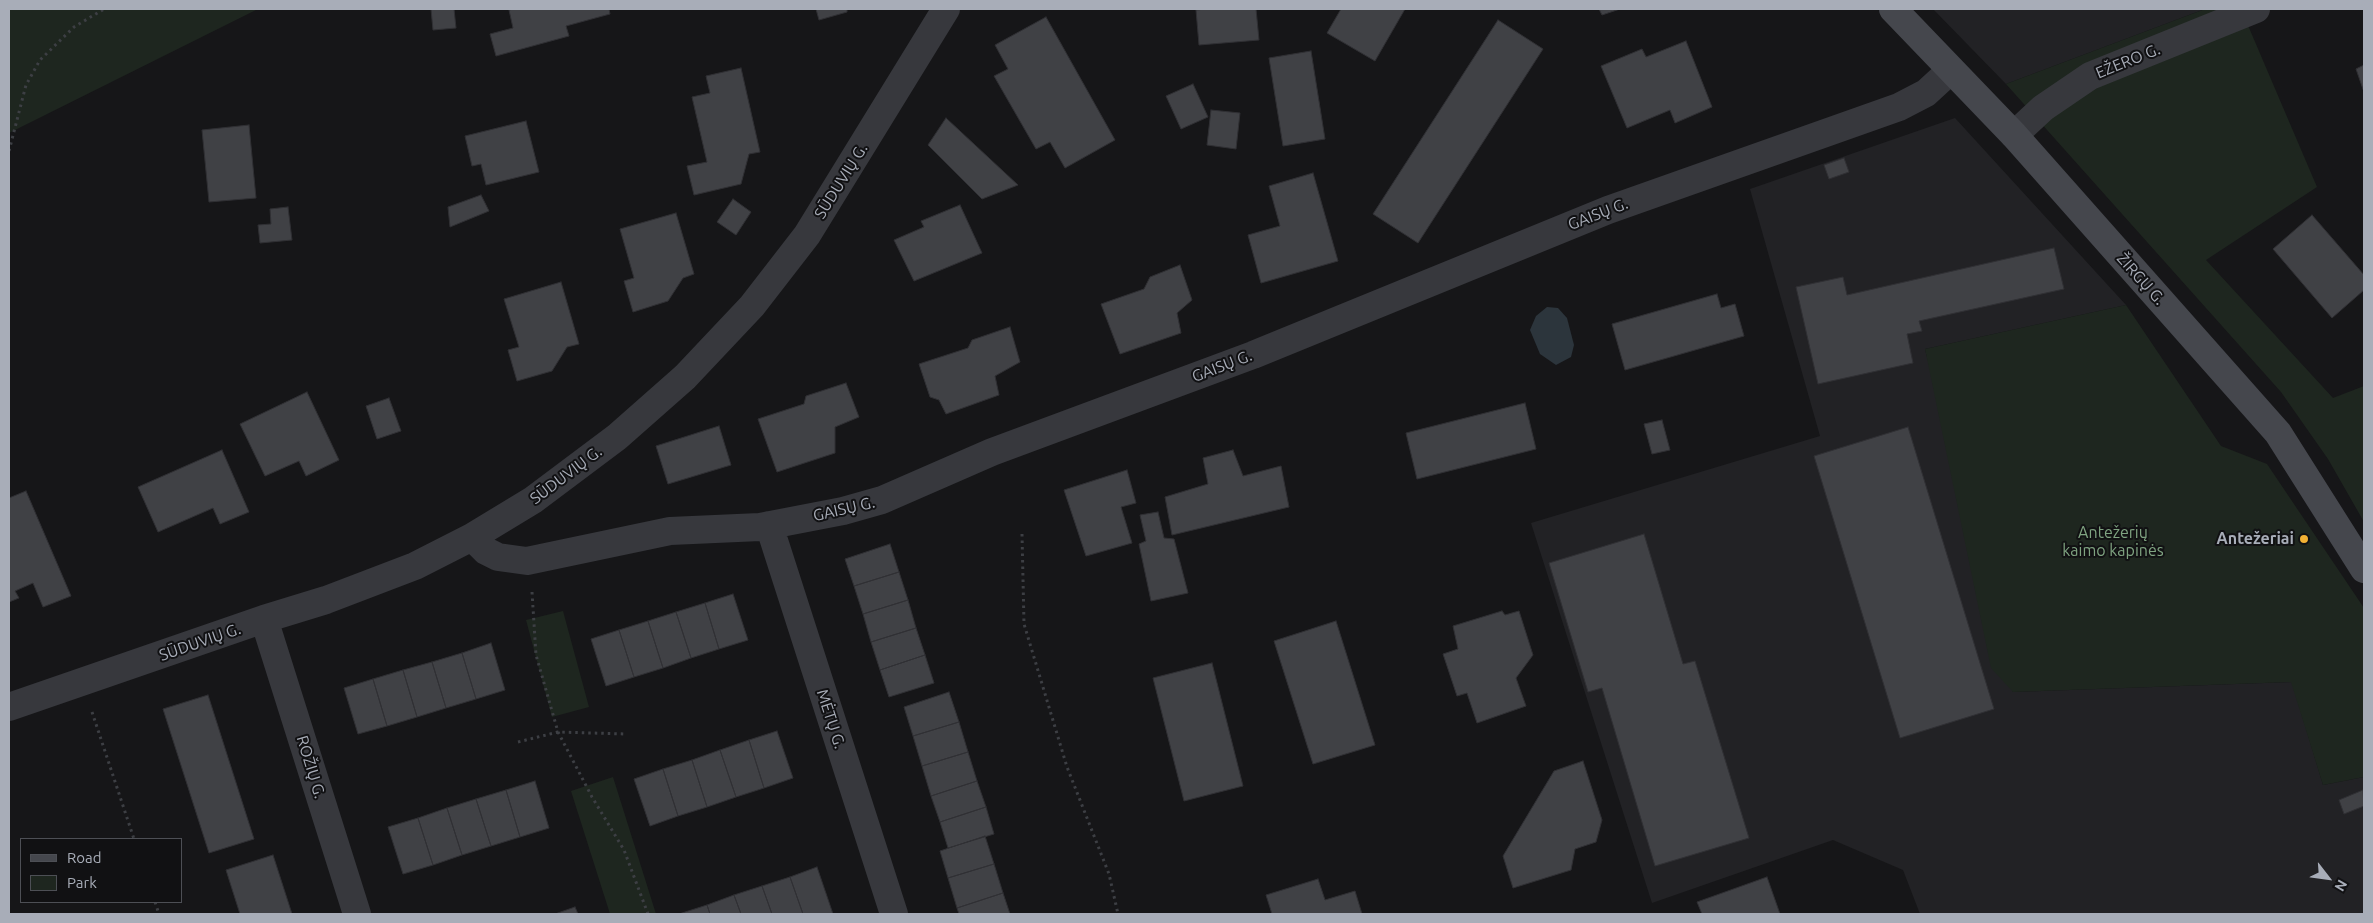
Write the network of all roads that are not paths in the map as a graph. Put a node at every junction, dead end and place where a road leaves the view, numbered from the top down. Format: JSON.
{"nodes":[{"id":1,"x":946,"y":9,"type":"edge"},
{"id":2,"x":1893,"y":9,"type":"edge"},
{"id":3,"x":2256,"y":9,"type":"edge"},
{"id":4,"x":1951,"y":70,"type":"junction"},
{"id":5,"x":2014,"y":135,"type":"junction"},
{"id":6,"x":769,"y":524,"type":"junction"},
{"id":7,"x":472,"y":537,"type":"junction"},
{"id":8,"x":2364,"y":569,"type":"edge"},
{"id":9,"x":264,"y":619,"type":"junction"},
{"id":10,"x":9,"y":707,"type":"edge"},
{"id":11,"x":357,"y":914,"type":"edge"},
{"id":12,"x":894,"y":914,"type":"edge"}],
"edges":[{"from":1,"to":7,"type":"street","name":"SŪDUVIŲ G."},
{"from":2,"to":4,"type":"street","name":"ŽIRGŲ G."},
{"from":3,"to":5,"type":"street","name":"EŽERO G."},
{"from":4,"to":5,"type":"street","name":"ŽIRGŲ G."},
{"from":4,"to":6,"type":"street","name":"GAISŲ G."},
{"from":5,"to":8,"type":"street","name":"ŽIRGŲ G."},
{"from":6,"to":7,"type":"street","name":"GAISŲ G."},
{"from":6,"to":12,"type":"street","name":"MĖTŲ G."},
{"from":7,"to":9,"type":"street","name":"SŪDUVIŲ G."},
{"from":9,"to":10,"type":"street","name":"SŪDUVIŲ G."},
{"from":9,"to":11,"type":"street","name":"ROŽIŲ G."}]}
